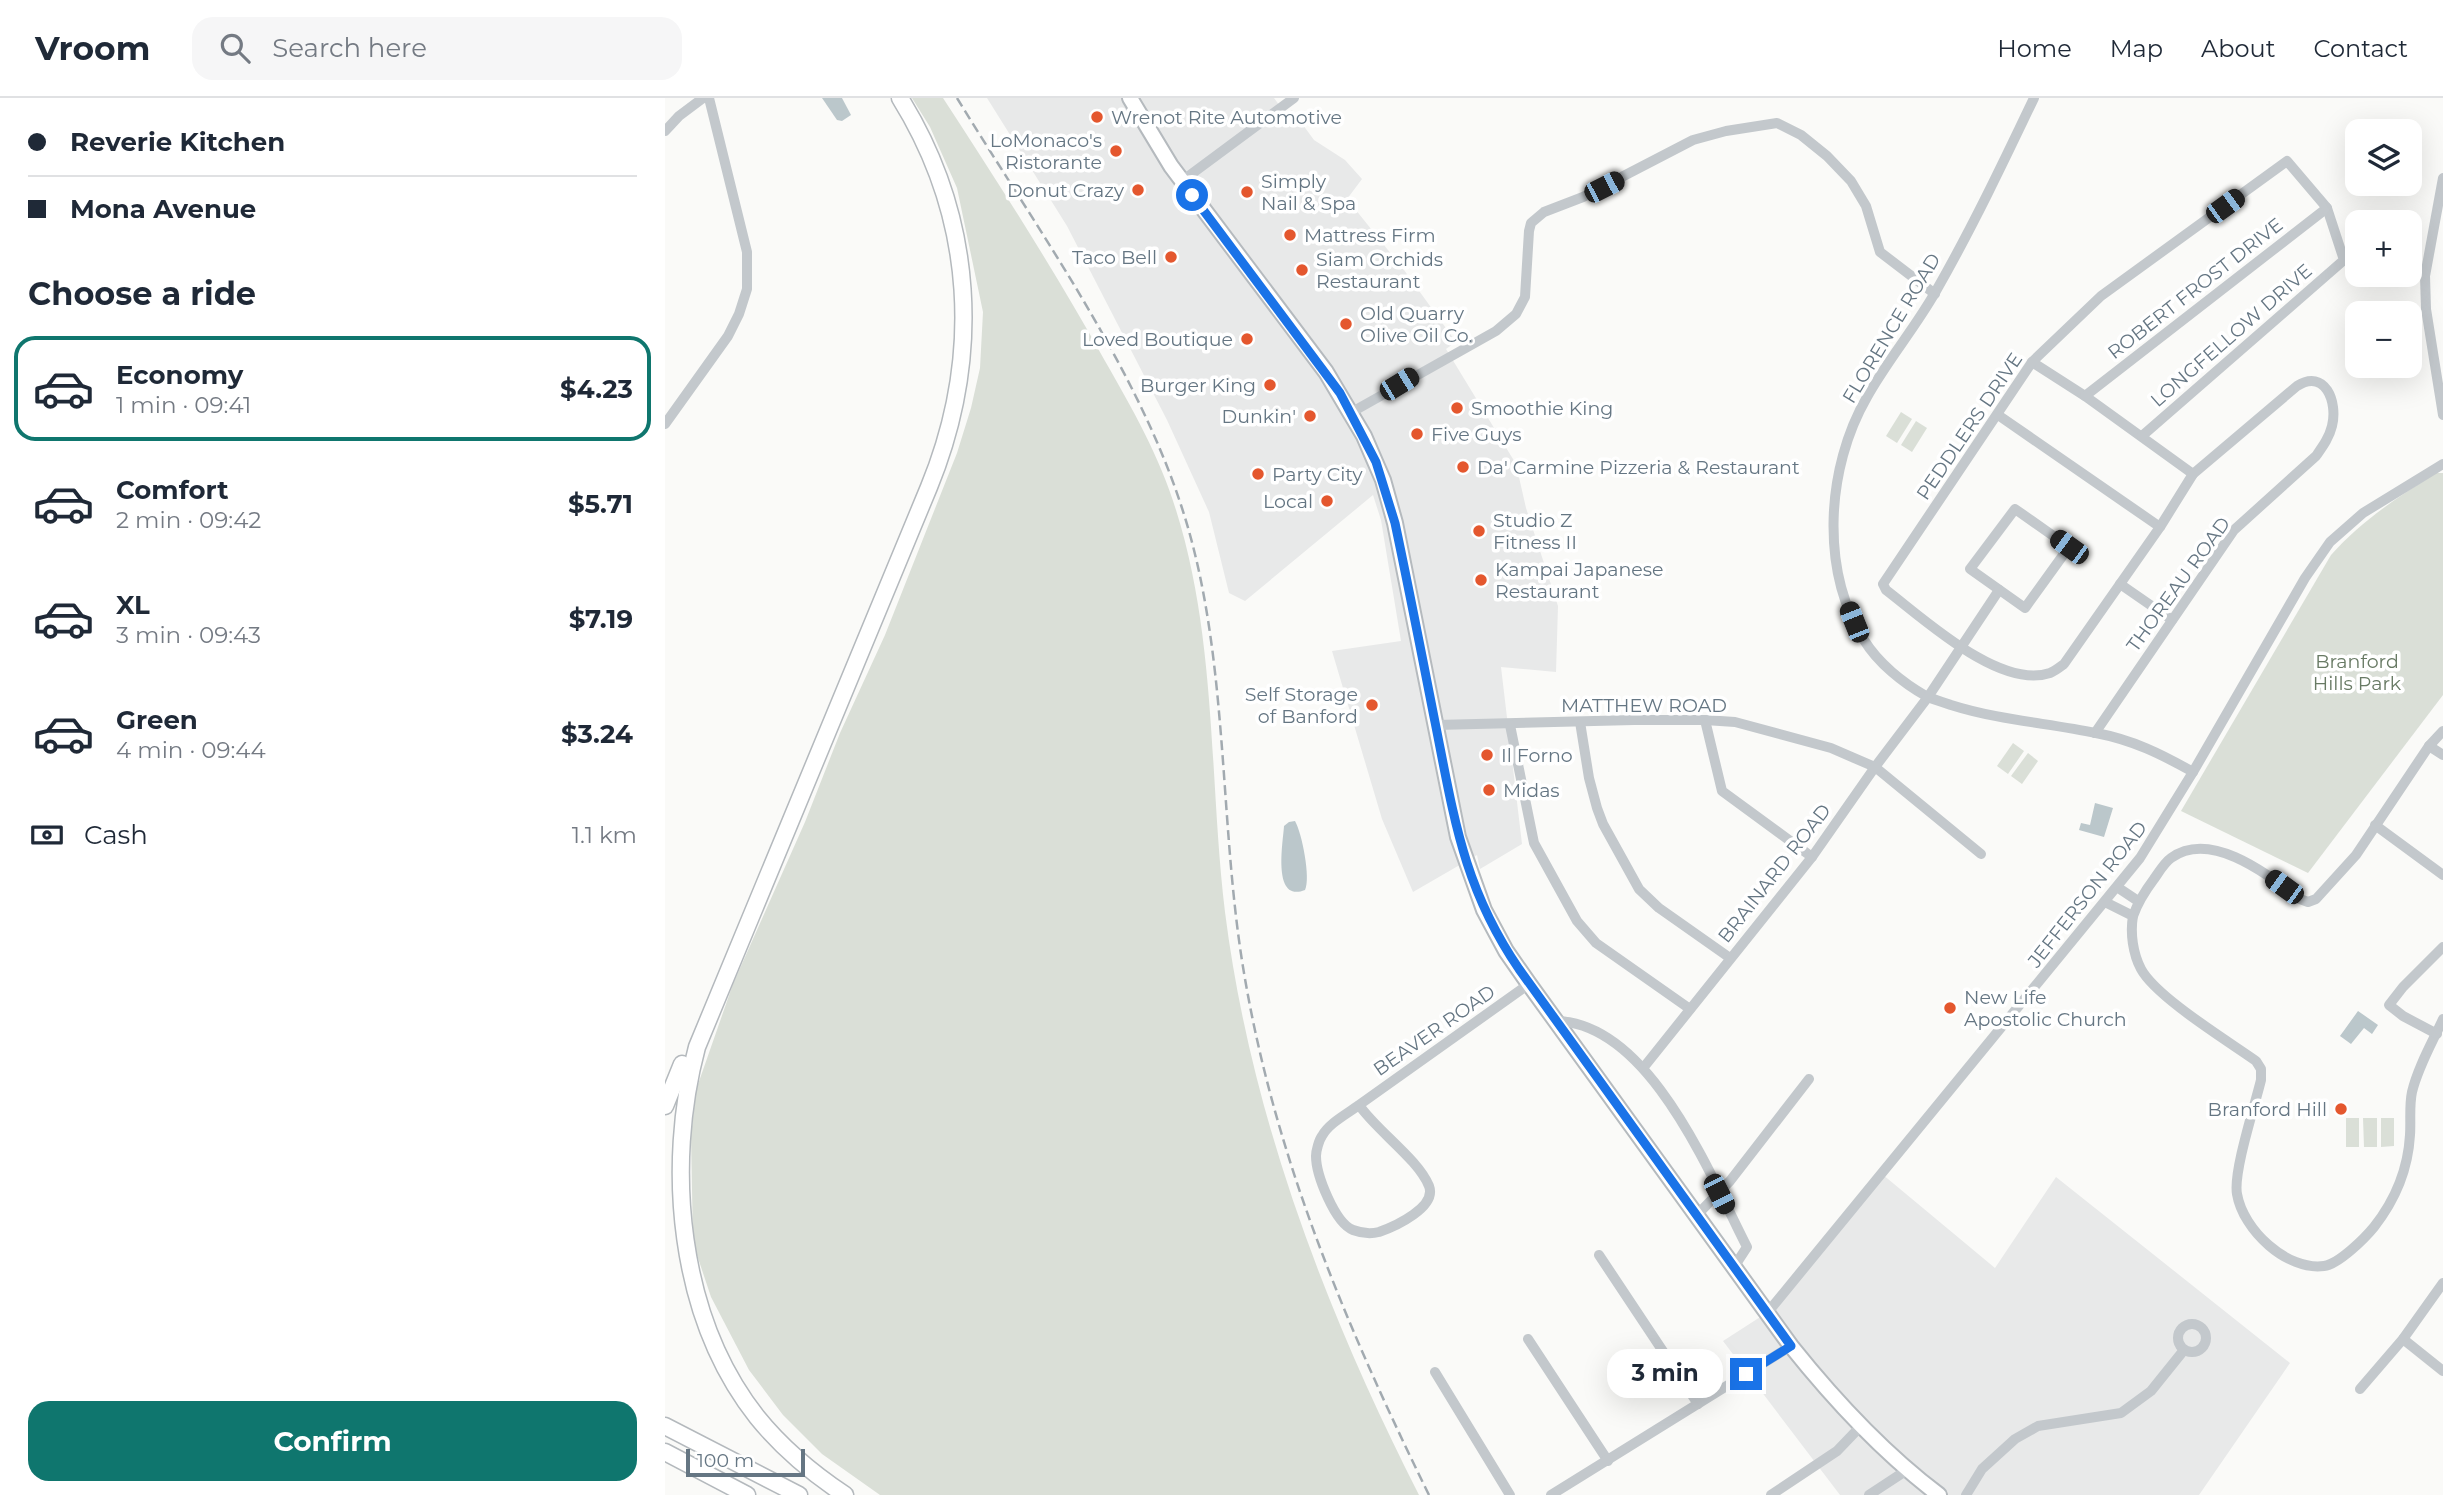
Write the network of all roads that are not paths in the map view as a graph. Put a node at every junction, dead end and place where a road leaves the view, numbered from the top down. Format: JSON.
{"nodes":[{"id":1,"x":703,"y":98,"type":"edge"},
{"id":2,"x":709,"y":98,"type":"edge"},
{"id":3,"x":893,"y":98,"type":"edge"},
{"id":4,"x":900,"y":98,"type":"edge"},
{"id":5,"x":1130,"y":98,"type":"edge"},
{"id":6,"x":1294,"y":98,"type":"edge"},
{"id":7,"x":2033,"y":98,"type":"edge"},
{"id":8,"x":665,"y":131,"type":"edge"},
{"id":9,"x":2443,"y":178,"type":"edge"},
{"id":10,"x":1182,"y":181,"type":"junction"},
{"id":11,"x":2326,"y":208,"type":"junction"},
{"id":12,"x":2344,"y":260,"type":"joint"},
{"id":13,"x":1935,"y":294,"type":"junction"},
{"id":14,"x":2032,"y":362,"type":"junction"},
{"id":15,"x":2297,"y":386,"type":"joint"},
{"id":16,"x":2085,"y":396,"type":"junction"},
{"id":17,"x":1352,"y":412,"type":"junction"},
{"id":18,"x":1998,"y":415,"type":"junction"},
{"id":19,"x":2443,"y":415,"type":"edge"},
{"id":20,"x":665,"y":424,"type":"edge"},
{"id":21,"x":2142,"y":436,"type":"junction"},
{"id":22,"x":2443,"y":464,"type":"edge"},
{"id":23,"x":2193,"y":474,"type":"junction"},
{"id":24,"x":2160,"y":527,"type":"junction"},
{"id":25,"x":2120,"y":584,"type":"junction"},
{"id":26,"x":1999,"y":590,"type":"junction"},
{"id":27,"x":2172,"y":620,"type":"junction"},
{"id":28,"x":1960,"y":646,"type":"junction"},
{"id":29,"x":1928,"y":697,"type":"junction"},
{"id":30,"x":1705,"y":720,"type":"junction"},
{"id":31,"x":1580,"y":722,"type":"junction"},
{"id":32,"x":1510,"y":724,"type":"junction"},
{"id":33,"x":1436,"y":725,"type":"junction"},
{"id":34,"x":2443,"y":731,"type":"edge"},
{"id":35,"x":2095,"y":733,"type":"junction"},
{"id":36,"x":2429,"y":746,"type":"junction"},
{"id":37,"x":2443,"y":755,"type":"edge"},
{"id":38,"x":1875,"y":767,"type":"junction"},
{"id":39,"x":2193,"y":772,"type":"junction"},
{"id":40,"x":2375,"y":825,"type":"junction"},
{"id":41,"x":1981,"y":855,"type":"dead end"},
{"id":42,"x":1812,"y":857,"type":"junction"},
{"id":43,"x":2443,"y":875,"type":"edge"},
{"id":44,"x":2117,"y":887,"type":"junction"},
{"id":45,"x":2138,"y":901,"type":"junction"},
{"id":46,"x":2105,"y":902,"type":"junction"},
{"id":47,"x":2133,"y":916,"type":"junction"},
{"id":48,"x":2443,"y":947,"type":"edge"},
{"id":49,"x":1730,"y":958,"type":"junction"},
{"id":50,"x":1529,"y":984,"type":"junction"},
{"id":51,"x":1689,"y":1009,"type":"junction"},
{"id":52,"x":2443,"y":1019,"type":"edge"},
{"id":53,"x":1556,"y":1021,"type":"junction"},
{"id":54,"x":2437,"y":1034,"type":"junction"},
{"id":55,"x":1644,"y":1067,"type":"junction"},
{"id":56,"x":1809,"y":1079,"type":"dead end"},
{"id":57,"x":1359,"y":1105,"type":"junction"},
{"id":58,"x":665,"y":1106,"type":"edge"},
{"id":59,"x":1719,"y":1194,"type":"junction"},
{"id":60,"x":1696,"y":1216,"type":"junction"},
{"id":61,"x":1599,"y":1255,"type":"dead end"},
{"id":62,"x":1734,"y":1268,"type":"junction"},
{"id":63,"x":2443,"y":1283,"type":"edge"},
{"id":64,"x":1768,"y":1312,"type":"junction"},
{"id":65,"x":1528,"y":1339,"type":"dead end"},
{"id":66,"x":2403,"y":1339,"type":"junction"},
{"id":67,"x":1791,"y":1346,"type":"junction"},
{"id":68,"x":2184,"y":1350,"type":"dead end"},
{"id":69,"x":2443,"y":1371,"type":"edge"},
{"id":70,"x":1435,"y":1372,"type":"dead end"},
{"id":71,"x":2360,"y":1389,"type":"dead end"},
{"id":72,"x":1698,"y":1404,"type":"junction"},
{"id":73,"x":669,"y":1427,"type":"edge"},
{"id":74,"x":1860,"y":1427,"type":"junction"},
{"id":75,"x":665,"y":1452,"type":"edge"},
{"id":76,"x":665,"y":1459,"type":"edge"},
{"id":77,"x":1608,"y":1461,"type":"junction"},
{"id":78,"x":1907,"y":1470,"type":"junction"},
{"id":79,"x":745,"y":1495,"type":"edge"},
{"id":80,"x":799,"y":1495,"type":"edge"},
{"id":81,"x":845,"y":1495,"type":"edge"},
{"id":82,"x":1510,"y":1495,"type":"edge"},
{"id":83,"x":1551,"y":1495,"type":"edge"},
{"id":84,"x":1771,"y":1495,"type":"edge"},
{"id":85,"x":1869,"y":1495,"type":"edge"},
{"id":86,"x":1939,"y":1495,"type":"edge"},
{"id":87,"x":1966,"y":1495,"type":"edge"}],
"edges":[{"from":1,"to":8,"type":"street"},
{"from":2,"to":20,"type":"street"},
{"from":3,"to":58,"type":"highway"},
{"from":4,"to":81,"type":"highway"},
{"from":5,"to":10,"type":"main road"},
{"from":6,"to":10,"type":"street"},
{"from":7,"to":13,"type":"street","name":"FLORENCE ROAD"},
{"from":9,"to":19,"type":"street"},
{"from":10,"to":17,"type":"main road"},
{"from":11,"to":12,"type":"street","name":"PEDDLERS DRIVE"},
{"from":11,"to":14,"type":"street","name":"PEDDLERS DRIVE"},
{"from":11,"to":16,"type":"street","name":"ROBERT FROST DRIVE"},
{"from":12,"to":21,"type":"street","name":"LONGFELLOW DRIVE"},
{"from":13,"to":17,"type":"street"},
{"from":13,"to":29,"type":"street","name":"FLORENCE ROAD"},
{"from":14,"to":16,"type":"street"},
{"from":14,"to":18,"type":"street","name":"PEDDLERS DRIVE"},
{"from":15,"to":23,"type":"street","name":"PEDDLERS DRIVE"},
{"from":15,"to":27,"type":"street","name":"THOREAU ROAD"},
{"from":16,"to":21,"type":"street"},
{"from":17,"to":33,"type":"main road"},
{"from":18,"to":24,"type":"street"},
{"from":18,"to":28,"type":"street","name":"PEDDLERS DRIVE"},
{"from":21,"to":23,"type":"street"},
{"from":22,"to":39,"type":"street","name":"JEFFERSON ROAD"},
{"from":23,"to":24,"type":"street","name":"PEDDLERS DRIVE"},
{"from":24,"to":25,"type":"street","name":"PEDDLERS DRIVE"},
{"from":25,"to":27,"type":"street"},
{"from":25,"to":28,"type":"street","name":"PEDDLERS DRIVE"},
{"from":26,"to":26,"type":"street"},
{"from":26,"to":28,"type":"street"},
{"from":27,"to":35,"type":"street","name":"THOREAU ROAD"},
{"from":28,"to":29,"type":"street"},
{"from":29,"to":35,"type":"street","name":"FLORENCE ROAD"},
{"from":29,"to":38,"type":"street","name":"BRAINARD ROAD"},
{"from":30,"to":31,"type":"street","name":"MATTHEW ROAD"},
{"from":30,"to":38,"type":"street","name":"MATTHEW ROAD"},
{"from":30,"to":42,"type":"street"},
{"from":31,"to":32,"type":"street","name":"MATTHEW ROAD"},
{"from":31,"to":49,"type":"street"},
{"from":32,"to":33,"type":"street","name":"MATTHEW ROAD"},
{"from":32,"to":51,"type":"street"},
{"from":33,"to":50,"type":"main road"},
{"from":34,"to":36,"type":"street"},
{"from":35,"to":39,"type":"street","name":"FLORENCE ROAD"},
{"from":36,"to":37,"type":"street"},
{"from":36,"to":40,"type":"street"},
{"from":38,"to":41,"type":"street","name":"MATTHEW ROAD"},
{"from":38,"to":42,"type":"street","name":"BRAINARD ROAD"},
{"from":39,"to":44,"type":"street","name":"JEFFERSON ROAD"},
{"from":40,"to":43,"type":"street"},
{"from":40,"to":45,"type":"street"},
{"from":42,"to":49,"type":"street","name":"BRAINARD ROAD"},
{"from":44,"to":45,"type":"street"},
{"from":44,"to":46,"type":"street","name":"JEFFERSON ROAD"},
{"from":45,"to":47,"type":"street"},
{"from":46,"to":47,"type":"street"},
{"from":46,"to":64,"type":"street","name":"JEFFERSON ROAD"},
{"from":47,"to":54,"type":"street"},
{"from":48,"to":54,"type":"street"},
{"from":49,"to":51,"type":"street","name":"BRAINARD ROAD"},
{"from":50,"to":53,"type":"main road"},
{"from":50,"to":57,"type":"street","name":"BEAVER ROAD"},
{"from":51,"to":55,"type":"street","name":"BRAINARD ROAD"},
{"from":52,"to":54,"type":"street"},
{"from":53,"to":55,"type":"street"},
{"from":53,"to":60,"type":"main road"},
{"from":55,"to":59,"type":"street"},
{"from":56,"to":59,"type":"street"},
{"from":57,"to":57,"type":"street","name":"BEAVER ROAD"},
{"from":59,"to":60,"type":"street"},
{"from":59,"to":62,"type":"street"},
{"from":60,"to":62,"type":"main road"},
{"from":61,"to":72,"type":"street"},
{"from":62,"to":64,"type":"main road"},
{"from":63,"to":66,"type":"street"},
{"from":64,"to":67,"type":"main road"},
{"from":65,"to":77,"type":"street"},
{"from":66,"to":69,"type":"street"},
{"from":66,"to":71,"type":"street"},
{"from":67,"to":72,"type":"street"},
{"from":67,"to":74,"type":"main road"},
{"from":68,"to":87,"type":"street"},
{"from":70,"to":82,"type":"street"},
{"from":72,"to":77,"type":"street"},
{"from":73,"to":80,"type":"highway"},
{"from":74,"to":78,"type":"main road"},
{"from":74,"to":84,"type":"street"},
{"from":75,"to":79,"type":"highway"},
{"from":76,"to":79,"type":"highway"},
{"from":77,"to":83,"type":"street"},
{"from":78,"to":85,"type":"street"},
{"from":78,"to":86,"type":"main road"}]}
